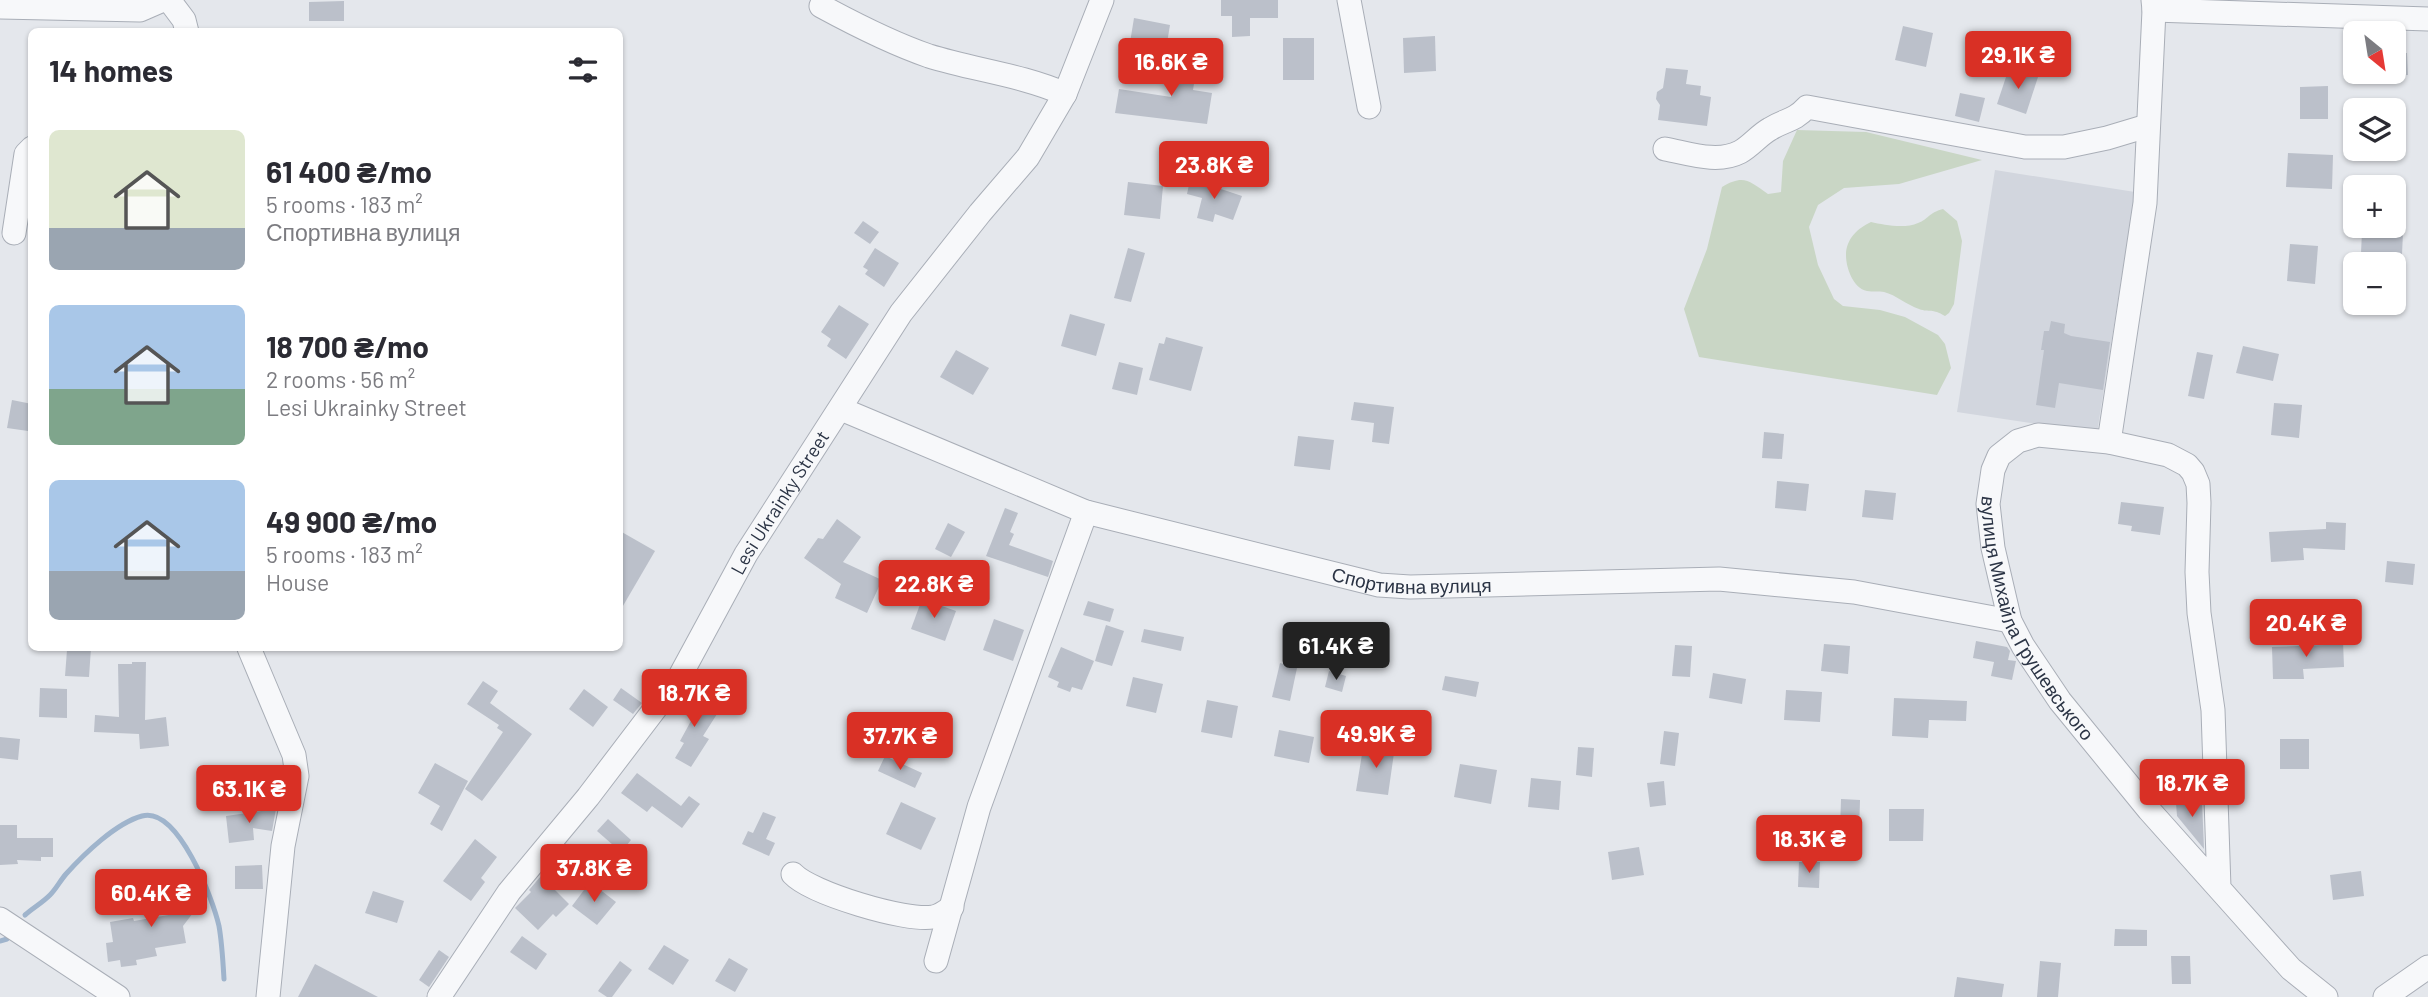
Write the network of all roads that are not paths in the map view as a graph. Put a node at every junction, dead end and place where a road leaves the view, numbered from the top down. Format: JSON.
{"nodes":[{"id":1,"x":163,"y":0,"type":"edge"},
{"id":2,"x":169,"y":0,"type":"edge"},
{"id":3,"x":1102,"y":0,"type":"edge"},
{"id":4,"x":1349,"y":0,"type":"edge"},
{"id":5,"x":2153,"y":5,"type":"edge"},
{"id":6,"x":821,"y":6,"type":"dead end"},
{"id":7,"x":0,"y":7,"type":"edge"},
{"id":8,"x":2428,"y":19,"type":"edge"},
{"id":9,"x":186,"y":28,"type":"edge"},
{"id":10,"x":1065,"y":94,"type":"junction"},
{"id":11,"x":1369,"y":107,"type":"dead end"},
{"id":12,"x":2147,"y":126,"type":"junction"},
{"id":13,"x":1665,"y":149,"type":"dead end"},
{"id":14,"x":28,"y":152,"type":"edge"},
{"id":15,"x":14,"y":233,"type":"dead end"},
{"id":16,"x":841,"y":408,"type":"junction"},
{"id":17,"x":2109,"y":442,"type":"junction"},
{"id":18,"x":1086,"y":512,"type":"junction"},
{"id":19,"x":2010,"y":621,"type":"junction"},
{"id":20,"x":250,"y":651,"type":"edge"},
{"id":21,"x":793,"y":874,"type":"dead end"},
{"id":22,"x":2219,"y":888,"type":"junction"},
{"id":23,"x":952,"y":907,"type":"junction"},
{"id":24,"x":0,"y":919,"type":"edge"},
{"id":25,"x":936,"y":961,"type":"dead end"},
{"id":26,"x":2428,"y":967,"type":"edge"},
{"id":27,"x":118,"y":997,"type":"edge"},
{"id":28,"x":268,"y":997,"type":"edge"},
{"id":29,"x":439,"y":997,"type":"edge"},
{"id":30,"x":2326,"y":997,"type":"edge"},
{"id":31,"x":2385,"y":997,"type":"edge"}],
"edges":[{"from":1,"to":7,"type":"street"},
{"from":2,"to":9,"type":"street"},
{"from":3,"to":10,"type":"street","name":"Lesi Ukrainky Street"},
{"from":4,"to":11,"type":"street"},
{"from":5,"to":8,"type":"street"},
{"from":5,"to":12,"type":"street"},
{"from":6,"to":10,"type":"street"},
{"from":10,"to":16,"type":"street","name":"Lesi Ukrainky Street"},
{"from":12,"to":13,"type":"street"},
{"from":12,"to":17,"type":"street"},
{"from":14,"to":15,"type":"street"},
{"from":16,"to":18,"type":"street","name":"Спортивна вулиця"},
{"from":16,"to":29,"type":"street","name":"Lesi Ukrainky Street"},
{"from":17,"to":19,"type":"street","name":"вулиця Михайла Грушевського"},
{"from":17,"to":22,"type":"street","name":"вулиця Михайла Грушевського"},
{"from":18,"to":19,"type":"street","name":"Спортивна вулиця"},
{"from":18,"to":23,"type":"street"},
{"from":19,"to":22,"type":"street","name":"вулиця Михайла Грушевського"},
{"from":20,"to":28,"type":"street"},
{"from":21,"to":23,"type":"street"},
{"from":22,"to":30,"type":"street","name":"вулиця Михайла Грушевського"},
{"from":23,"to":25,"type":"street"},
{"from":24,"to":27,"type":"street"},
{"from":26,"to":31,"type":"street"}]}
